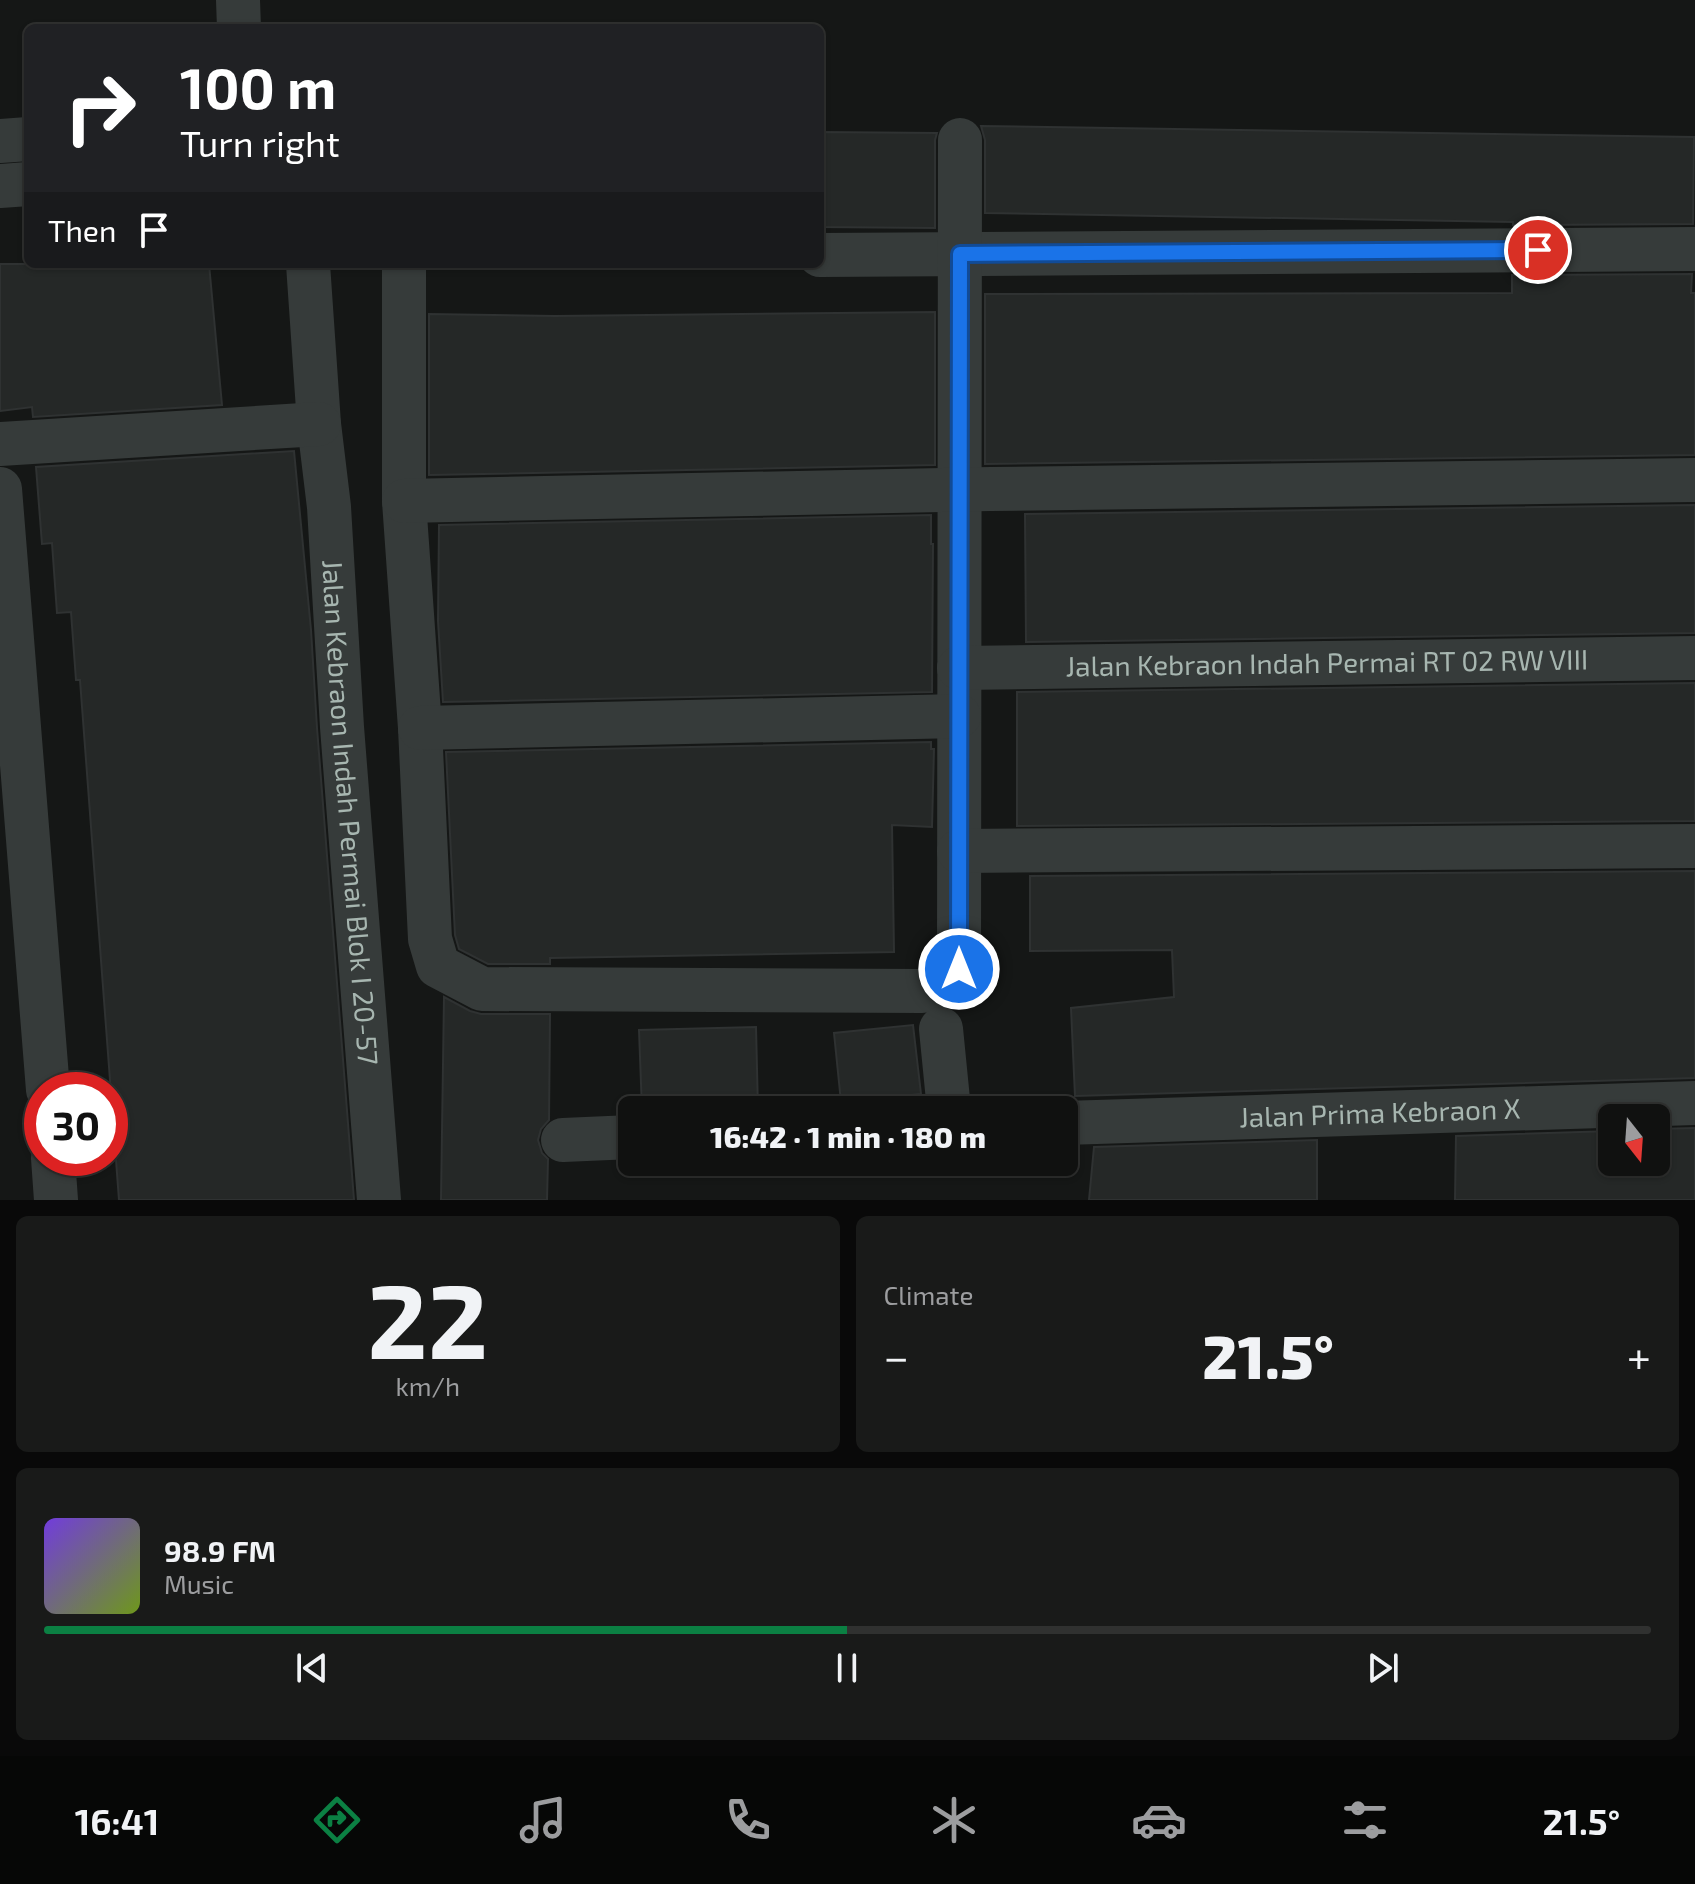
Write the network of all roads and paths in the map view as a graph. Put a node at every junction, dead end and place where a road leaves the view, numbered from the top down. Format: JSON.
{"nodes":[{"id":1,"x":238,"y":0,"type":"edge"},
{"id":2,"x":239,"y":24,"type":"edge"},
{"id":3,"x":24,"y":139,"type":"edge"},
{"id":4,"x":960,"y":140,"type":"dead end"},
{"id":5,"x":0,"y":141,"type":"edge"},
{"id":6,"x":24,"y":184,"type":"edge"},
{"id":7,"x":0,"y":186,"type":"edge"},
{"id":8,"x":1695,"y":249,"type":"edge"},
{"id":9,"x":960,"y":254,"type":"junction"},
{"id":10,"x":824,"y":255,"type":"edge"},
{"id":11,"x":308,"y":268,"type":"edge"},
{"id":12,"x":404,"y":268,"type":"edge"},
{"id":13,"x":319,"y":424,"type":"junction"},
{"id":14,"x":0,"y":444,"type":"edge"},
{"id":15,"x":1695,"y":480,"type":"edge"},
{"id":16,"x":0,"y":489,"type":"edge"},
{"id":17,"x":960,"y":490,"type":"junction"},
{"id":18,"x":404,"y":501,"type":"junction"},
{"id":19,"x":1695,"y":658,"type":"edge"},
{"id":20,"x":959,"y":668,"type":"junction"},
{"id":21,"x":959,"y":716,"type":"junction"},
{"id":22,"x":420,"y":728,"type":"junction"},
{"id":23,"x":1695,"y":846,"type":"edge"},
{"id":24,"x":959,"y":851,"type":"junction"},
{"id":25,"x":941,"y":1029,"type":"dead end"},
{"id":26,"x":47,"y":1072,"type":"edge"},
{"id":27,"x":948,"y":1096,"type":"edge"},
{"id":28,"x":1695,"y":1103,"type":"edge"},
{"id":29,"x":1078,"y":1123,"type":"edge"},
{"id":30,"x":618,"y":1138,"type":"edge"},
{"id":31,"x":563,"y":1140,"type":"dead end"},
{"id":32,"x":54,"y":1176,"type":"edge"},
{"id":33,"x":56,"y":1200,"type":"edge"},
{"id":34,"x":379,"y":1200,"type":"edge"}],
"edges":[{"from":1,"to":2,"type":"street"},
{"from":3,"to":5,"type":"street"},
{"from":4,"to":9,"type":"street"},
{"from":6,"to":7,"type":"street"},
{"from":8,"to":9,"type":"street"},
{"from":9,"to":10,"type":"street"},
{"from":9,"to":17,"type":"street"},
{"from":11,"to":13,"type":"street","name":"Jalan Kebraon Indah Permai Blok I 20-57"},
{"from":12,"to":18,"type":"street"},
{"from":13,"to":14,"type":"street"},
{"from":13,"to":34,"type":"street","name":"Jalan Kebraon Indah Permai Blok I 20-57"},
{"from":15,"to":17,"type":"street"},
{"from":16,"to":26,"type":"street"},
{"from":17,"to":18,"type":"street"},
{"from":17,"to":20,"type":"street"},
{"from":18,"to":22,"type":"street"},
{"from":19,"to":20,"type":"street","name":"Jalan Kebraon Indah Permai RT 02 RW VIII"},
{"from":20,"to":21,"type":"street"},
{"from":21,"to":22,"type":"street"},
{"from":21,"to":24,"type":"street"},
{"from":22,"to":24,"type":"street"},
{"from":23,"to":24,"type":"street"},
{"from":25,"to":27,"type":"street"},
{"from":28,"to":29,"type":"street","name":"Jalan Prima Kebraon X"},
{"from":30,"to":31,"type":"street"},
{"from":32,"to":33,"type":"street"}]}
